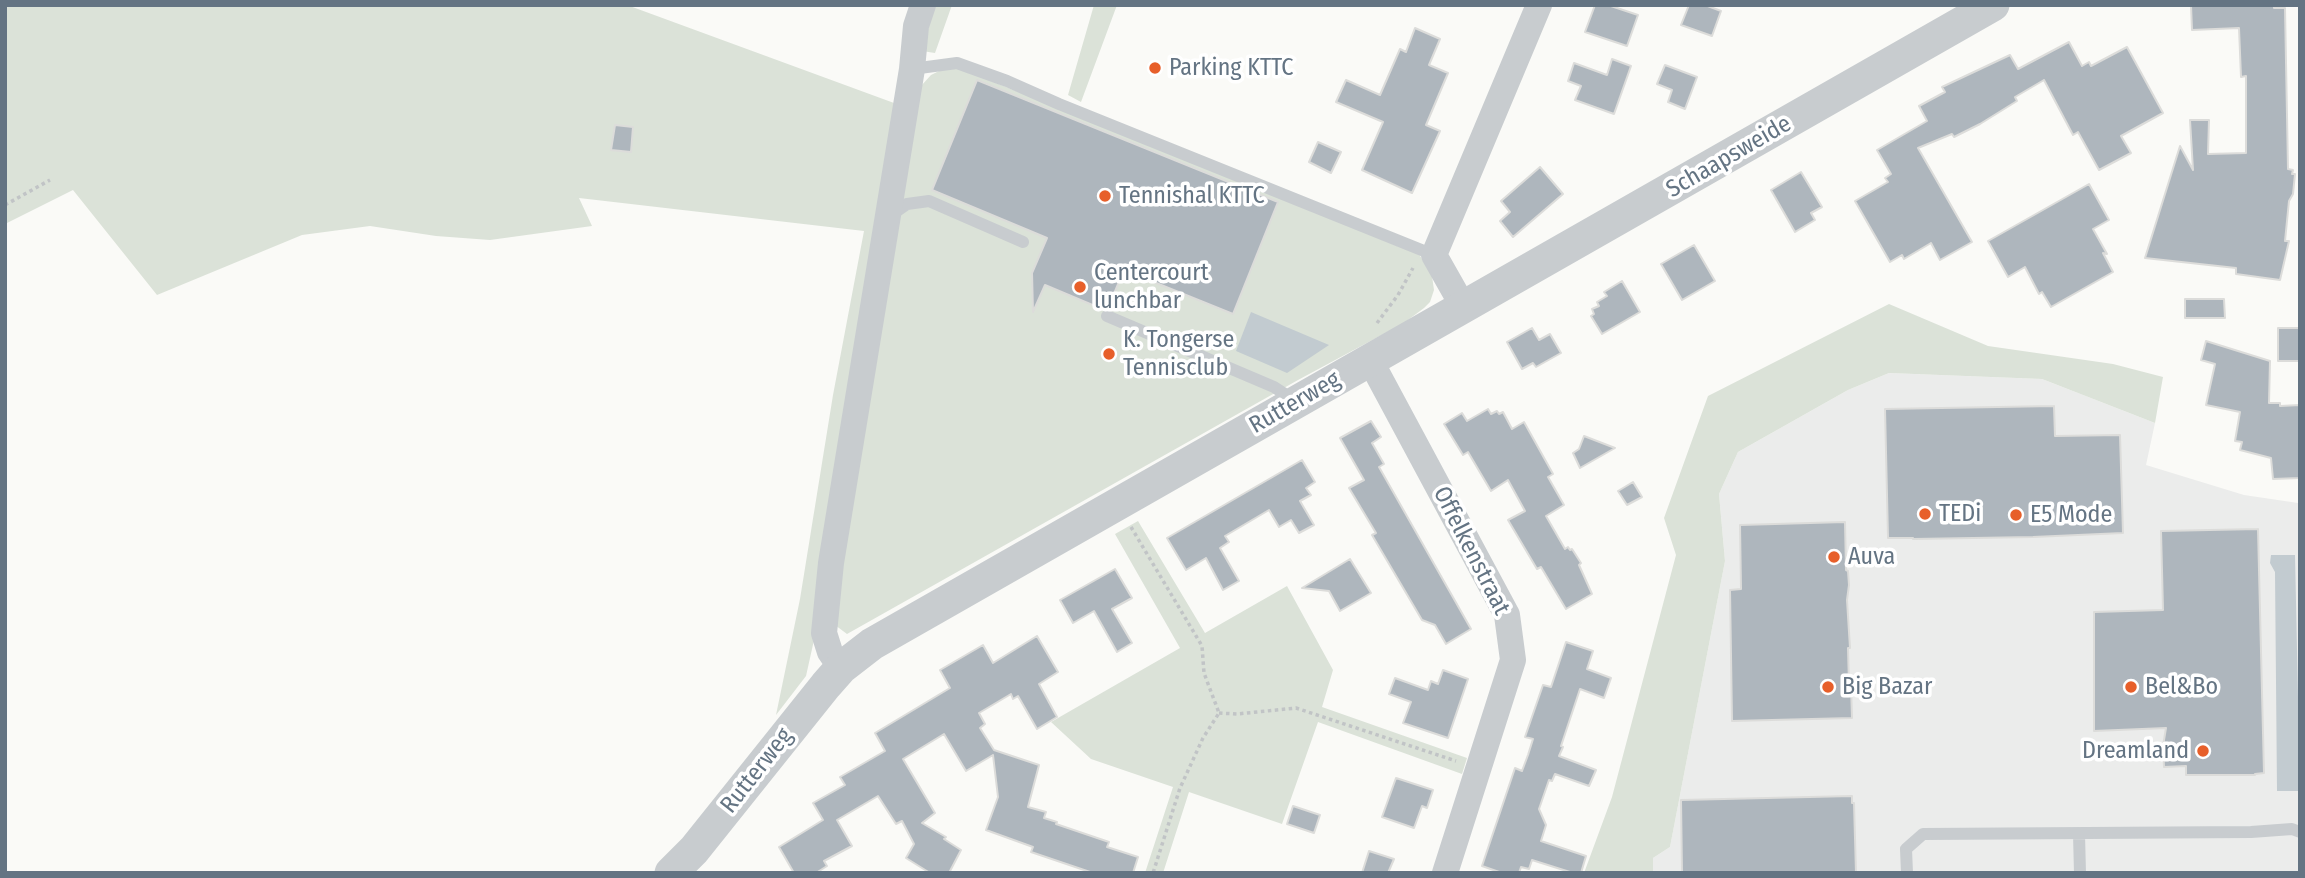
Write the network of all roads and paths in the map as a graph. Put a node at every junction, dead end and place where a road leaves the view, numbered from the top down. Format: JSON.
{"nodes":[{"id":1,"x":923,"y":5,"type":"edge"},
{"id":2,"x":1539,"y":5,"type":"edge"},
{"id":3,"x":1993,"y":5,"type":"edge"},
{"id":4,"x":912,"y":69,"type":"junction"},
{"id":5,"x":50,"y":180,"type":"dead end"},
{"id":6,"x":5,"y":205,"type":"edge"},
{"id":7,"x":887,"y":217,"type":"junction"},
{"id":8,"x":1023,"y":242,"type":"dead end"},
{"id":9,"x":1434,"y":256,"type":"junction"},
{"id":10,"x":1464,"y":308,"type":"junction"},
{"id":11,"x":1107,"y":317,"type":"dead end"},
{"id":12,"x":1370,"y":344,"type":"junction"},
{"id":13,"x":1297,"y":402,"type":"junction"},
{"id":14,"x":1117,"y":504,"type":"junction"},
{"id":15,"x":841,"y":668,"type":"junction"},
{"id":16,"x":1219,"y":713,"type":"junction"},
{"id":17,"x":1479,"y":769,"type":"junction"},
{"id":18,"x":2297,"y":828,"type":"edge"},
{"id":19,"x":2079,"y":834,"type":"junction"},
{"id":20,"x":671,"y":873,"type":"edge"},
{"id":21,"x":1153,"y":873,"type":"edge"},
{"id":22,"x":1445,"y":873,"type":"edge"},
{"id":23,"x":1907,"y":873,"type":"edge"},
{"id":24,"x":2080,"y":873,"type":"edge"}],
"edges":[{"from":1,"to":4,"type":"street"},
{"from":2,"to":9,"type":"street"},
{"from":3,"to":10,"type":"street","name":"Schaapsweide"},
{"from":4,"to":7,"type":"street"},
{"from":4,"to":9,"type":"lane"},
{"from":5,"to":6,"type":"path"},
{"from":7,"to":8,"type":"lane"},
{"from":7,"to":15,"type":"street"},
{"from":9,"to":10,"type":"street"},
{"from":9,"to":12,"type":"path"},
{"from":10,"to":12,"type":"street","name":"Rutterweg"},
{"from":11,"to":13,"type":"lane"},
{"from":12,"to":13,"type":"street","name":"Rutterweg"},
{"from":12,"to":17,"type":"street","name":"Offelkenstraat"},
{"from":13,"to":14,"type":"street","name":"Rutterweg"},
{"from":14,"to":15,"type":"street","name":"Rutterweg"},
{"from":14,"to":16,"type":"path"},
{"from":15,"to":20,"type":"street","name":"Rutterweg"},
{"from":16,"to":17,"type":"path"},
{"from":16,"to":21,"type":"path"},
{"from":17,"to":22,"type":"street","name":"Offelkenstraat"},
{"from":18,"to":19,"type":"lane"},
{"from":19,"to":23,"type":"lane"},
{"from":19,"to":24,"type":"lane"}]}
